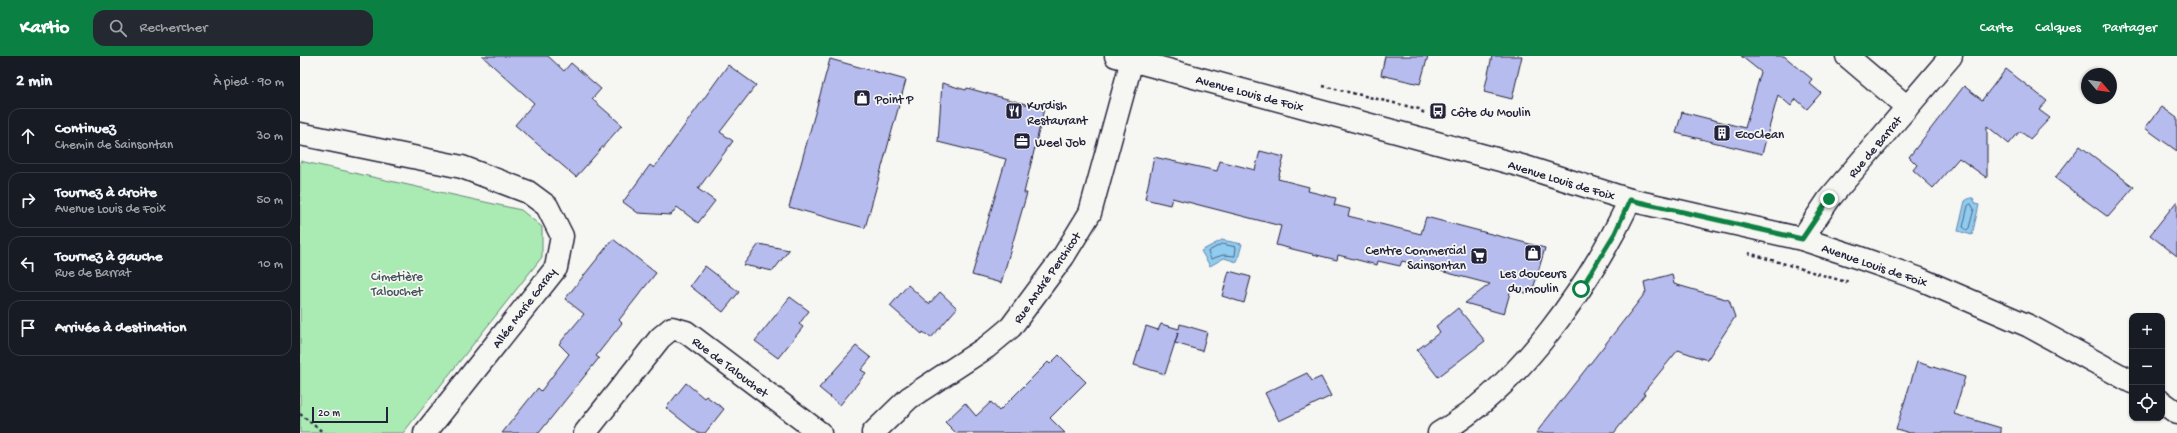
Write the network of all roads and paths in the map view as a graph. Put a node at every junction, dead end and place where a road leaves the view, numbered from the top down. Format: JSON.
{"nodes":[{"id":1,"x":1847,"y":56,"type":"edge"},
{"id":2,"x":1951,"y":56,"type":"edge"},
{"id":3,"x":1124,"y":58,"type":"edge"},
{"id":4,"x":1907,"y":108,"type":"junction"},
{"id":5,"x":300,"y":134,"type":"edge"},
{"id":6,"x":1630,"y":200,"type":"junction"},
{"id":7,"x":1802,"y":239,"type":"junction"},
{"id":8,"x":2129,"y":380,"type":"edge"},
{"id":9,"x":300,"y":414,"type":"edge"},
{"id":10,"x":324,"y":433,"type":"edge"},
{"id":11,"x":425,"y":433,"type":"edge"},
{"id":12,"x":585,"y":433,"type":"edge"},
{"id":13,"x":820,"y":433,"type":"edge"},
{"id":14,"x":872,"y":433,"type":"edge"},
{"id":15,"x":1439,"y":433,"type":"edge"}],
"edges":[{"from":1,"to":4,"type":"street"},
{"from":2,"to":4,"type":"street","name":"Rue de Barrat"},
{"from":3,"to":6,"type":"street","name":"Avenue Louis de Foix"},
{"from":3,"to":14,"type":"street","name":"Rue André Perchicot"},
{"from":4,"to":7,"type":"street","name":"Rue de Barrat"},
{"from":5,"to":11,"type":"street","name":"Allée Marie Garay"},
{"from":6,"to":7,"type":"street","name":"Avenue Louis de Foix"},
{"from":6,"to":15,"type":"street"},
{"from":7,"to":8,"type":"street","name":"Avenue Louis de Foix"},
{"from":9,"to":10,"type":"path"},
{"from":12,"to":13,"type":"street","name":"Rue de Talouchet"}]}
